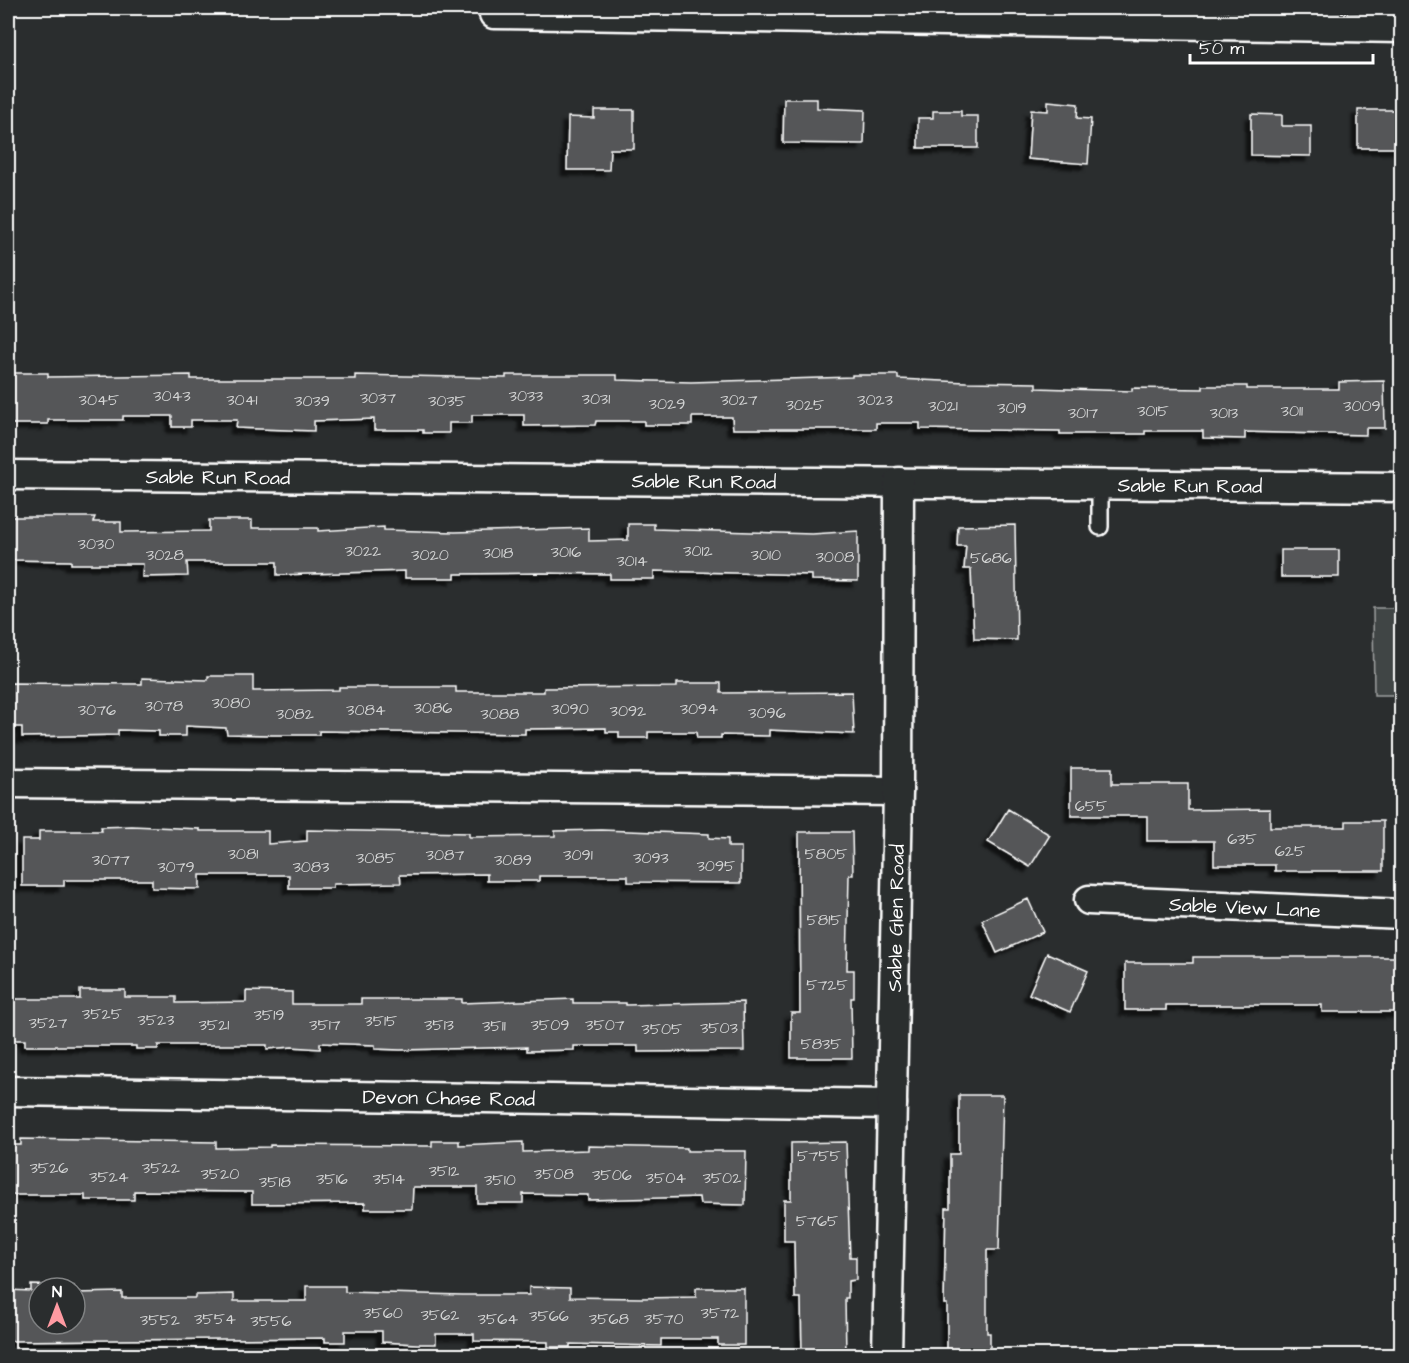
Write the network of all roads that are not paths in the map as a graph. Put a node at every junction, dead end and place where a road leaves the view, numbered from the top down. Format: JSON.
{"nodes":[{"id":1,"x":494,"y":14,"type":"dead end"},
{"id":2,"x":1401,"y":28,"type":"edge"},
{"id":3,"x":8,"y":475,"type":"edge"},
{"id":4,"x":899,"y":482,"type":"junction"},
{"id":5,"x":1100,"y":483,"type":"junction"},
{"id":6,"x":1401,"y":487,"type":"edge"},
{"id":7,"x":1100,"y":527,"type":"dead end"},
{"id":8,"x":8,"y":783,"type":"edge"},
{"id":9,"x":898,"y":791,"type":"junction"},
{"id":10,"x":1089,"y":900,"type":"dead end"},
{"id":11,"x":1401,"y":914,"type":"edge"},
{"id":12,"x":8,"y":1091,"type":"edge"},
{"id":13,"x":892,"y":1104,"type":"junction"},
{"id":14,"x":887,"y":1356,"type":"edge"}],
"edges":[{"from":1,"to":2,"type":"street"},
{"from":3,"to":4,"type":"street","name":"Sable Run Road"},
{"from":4,"to":5,"type":"street","name":"Sable Run Road"},
{"from":4,"to":9,"type":"street","name":"Sable Glen Road"},
{"from":5,"to":6,"type":"street","name":"Sable Run Road"},
{"from":5,"to":7,"type":"lane"},
{"from":8,"to":9,"type":"street"},
{"from":9,"to":13,"type":"street","name":"Sable Glen Road"},
{"from":10,"to":11,"type":"street","name":"Sable View Lane"},
{"from":12,"to":13,"type":"street","name":"Devon Chase Road"},
{"from":13,"to":14,"type":"street","name":"Sable Glen Road"}]}
